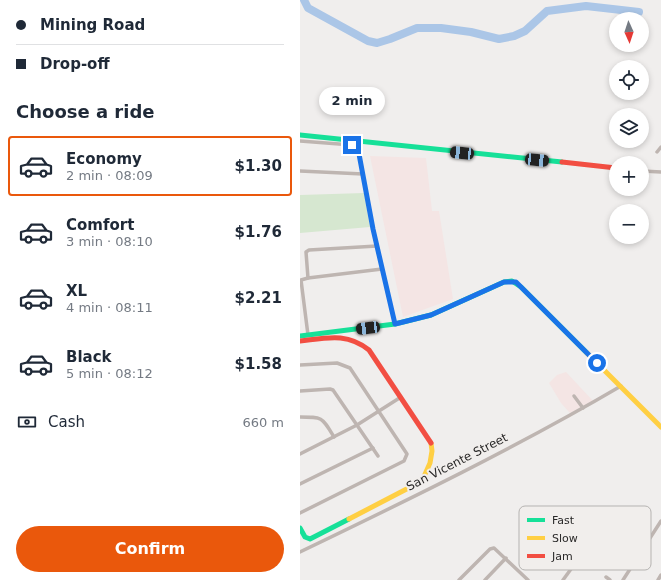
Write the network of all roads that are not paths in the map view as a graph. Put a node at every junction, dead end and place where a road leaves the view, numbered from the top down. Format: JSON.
{"nodes":[{"id":1,"x":300,"y":135,"type":"edge"},
{"id":2,"x":300,"y":141,"type":"edge"},
{"id":3,"x":359,"y":142,"type":"junction"},
{"id":4,"x":661,"y":147,"type":"edge"},
{"id":5,"x":356,"y":148,"type":"junction"},
{"id":6,"x":657,"y":152,"type":"dead end"},
{"id":7,"x":609,"y":167,"type":"edge"},
{"id":8,"x":300,"y":171,"type":"edge"},
{"id":9,"x":649,"y":171,"type":"edge"},
{"id":10,"x":661,"y":172,"type":"edge"},
{"id":11,"x":363,"y":174,"type":"junction"},
{"id":12,"x":377,"y":246,"type":"junction"},
{"id":13,"x":382,"y":269,"type":"junction"},
{"id":14,"x":308,"y":278,"type":"junction"},
{"id":15,"x":395,"y":324,"type":"junction"},
{"id":16,"x":308,"y":335,"type":"junction"},
{"id":17,"x":300,"y":336,"type":"edge"},
{"id":18,"x":300,"y":341,"type":"edge"},
{"id":19,"x":300,"y":365,"type":"edge"},
{"id":20,"x":621,"y":386,"type":"junction"},
{"id":21,"x":300,"y":391,"type":"edge"},
{"id":22,"x":574,"y":396,"type":"dead end"},
{"id":23,"x":401,"y":397,"type":"junction"},
{"id":24,"x":583,"y":408,"type":"junction"},
{"id":25,"x":379,"y":411,"type":"junction"},
{"id":26,"x":300,"y":417,"type":"edge"},
{"id":27,"x":357,"y":425,"type":"junction"},
{"id":28,"x":661,"y":427,"type":"edge"},
{"id":29,"x":334,"y":437,"type":"junction"},
{"id":30,"x":373,"y":448,"type":"junction"},
{"id":31,"x":300,"y":454,"type":"edge"},
{"id":32,"x":378,"y":456,"type":"dead end"},
{"id":33,"x":300,"y":484,"type":"edge"},
{"id":34,"x":300,"y":513,"type":"edge"},
{"id":35,"x":661,"y":521,"type":"edge"},
{"id":36,"x":300,"y":528,"type":"edge"},
{"id":37,"x":651,"y":537,"type":"edge"},
{"id":38,"x":300,"y":552,"type":"edge"},
{"id":39,"x":506,"y":558,"type":"junction"},
{"id":40,"x":570,"y":570,"type":"edge"},
{"id":41,"x":629,"y":570,"type":"edge"},
{"id":42,"x":661,"y":576,"type":"edge"},
{"id":43,"x":606,"y":577,"type":"dead end"},
{"id":44,"x":459,"y":580,"type":"edge"},
{"id":45,"x":485,"y":580,"type":"edge"},
{"id":46,"x":528,"y":580,"type":"edge"},
{"id":47,"x":563,"y":580,"type":"edge"},
{"id":48,"x":610,"y":580,"type":"edge"},
{"id":49,"x":623,"y":580,"type":"edge"},
{"id":50,"x":658,"y":580,"type":"edge"}],
"edges":[{"from":1,"to":3,"type":"street"},
{"from":2,"to":5,"type":"street"},
{"from":3,"to":5,"type":"street"},
{"from":3,"to":7,"type":"street"},
{"from":4,"to":6,"type":"street"},
{"from":5,"to":11,"type":"street"},
{"from":8,"to":11,"type":"street"},
{"from":9,"to":10,"type":"street"},
{"from":11,"to":12,"type":"street"},
{"from":12,"to":13,"type":"street"},
{"from":12,"to":14,"type":"street"},
{"from":13,"to":14,"type":"street"},
{"from":13,"to":15,"type":"street"},
{"from":14,"to":16,"type":"street"},
{"from":15,"to":16,"type":"street"},
{"from":15,"to":20,"type":"street"},
{"from":16,"to":17,"type":"street"},
{"from":18,"to":23,"type":"street"},
{"from":19,"to":25,"type":"street"},
{"from":20,"to":24,"type":"street","name":"San Vicente Street"},
{"from":20,"to":28,"type":"street"},
{"from":21,"to":27,"type":"street"},
{"from":22,"to":24,"type":"street"},
{"from":23,"to":25,"type":"street"},
{"from":23,"to":36,"type":"street"},
{"from":24,"to":38,"type":"street","name":"San Vicente Street"},
{"from":25,"to":27,"type":"street"},
{"from":25,"to":34,"type":"street"},
{"from":26,"to":29,"type":"street"},
{"from":27,"to":29,"type":"street"},
{"from":27,"to":30,"type":"street"},
{"from":29,"to":31,"type":"street"},
{"from":30,"to":32,"type":"street"},
{"from":30,"to":33,"type":"street"},
{"from":35,"to":37,"type":"street"},
{"from":39,"to":44,"type":"street"},
{"from":39,"to":45,"type":"street"},
{"from":39,"to":46,"type":"street"},
{"from":40,"to":47,"type":"street"},
{"from":41,"to":49,"type":"street"},
{"from":42,"to":50,"type":"street"},
{"from":43,"to":48,"type":"street"}]}
